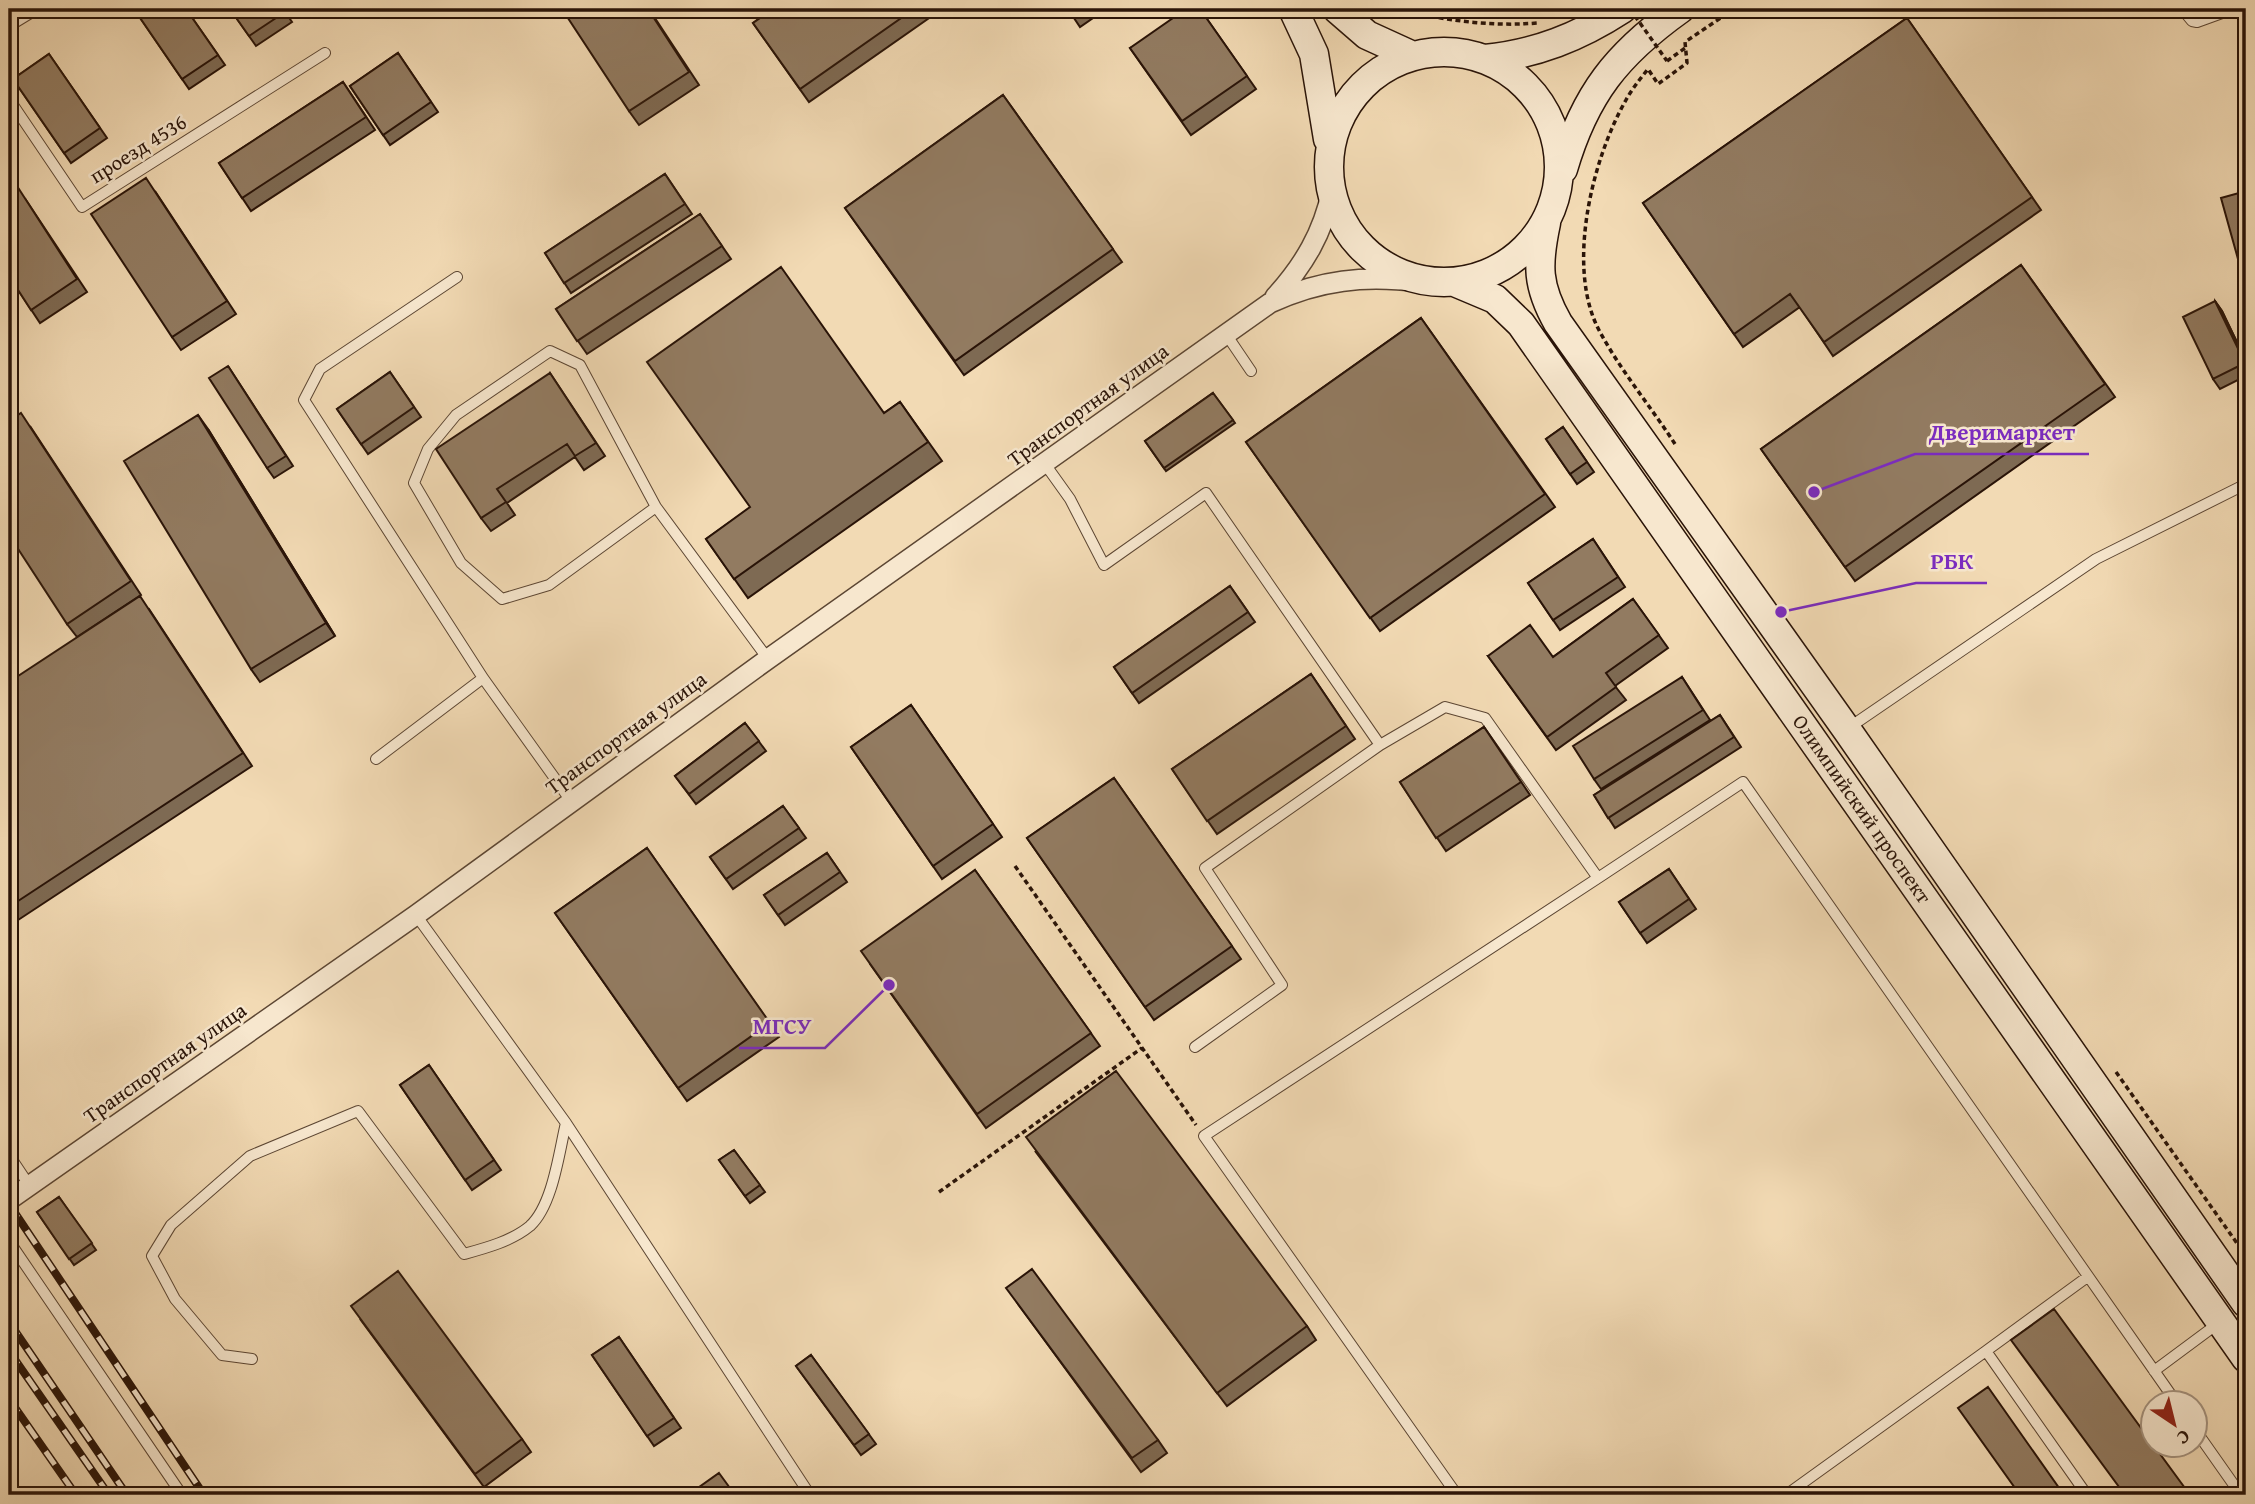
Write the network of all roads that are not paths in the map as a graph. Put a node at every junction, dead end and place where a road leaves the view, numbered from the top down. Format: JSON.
{"nodes":[{"id":1,"x":37,"y":9,"type":"edge"},
{"id":2,"x":1293,"y":9,"type":"edge"},
{"id":3,"x":1337,"y":9,"type":"edge"},
{"id":4,"x":1622,"y":9,"type":"edge"},
{"id":5,"x":1680,"y":9,"type":"edge"},
{"id":6,"x":2182,"y":9,"type":"edge"},
{"id":7,"x":2233,"y":9,"type":"edge"},
{"id":8,"x":9,"y":26,"type":"edge"},
{"id":9,"x":325,"y":53,"type":"dead end"},
{"id":10,"x":1413,"y":56,"type":"junction"},
{"id":11,"x":1485,"y":59,"type":"junction"},
{"id":12,"x":9,"y":99,"type":"edge"},
{"id":13,"x":1328,"y":146,"type":"junction"},
{"id":14,"x":1561,"y":175,"type":"junction"},
{"id":15,"x":1332,"y":190,"type":"junction"},
{"id":16,"x":1546,"y":223,"type":"junction"},
{"id":17,"x":457,"y":277,"type":"dead end"},
{"id":18,"x":1419,"y":282,"type":"junction"},
{"id":19,"x":1457,"y":283,"type":"junction"},
{"id":20,"x":1270,"y":303,"type":"junction"},
{"id":21,"x":1226,"y":334,"type":"junction"},
{"id":22,"x":1251,"y":371,"type":"dead end"},
{"id":23,"x":1045,"y":464,"type":"junction"},
{"id":24,"x":2246,"y":484,"type":"edge"},
{"id":25,"x":656,"y":507,"type":"junction"},
{"id":26,"x":768,"y":659,"type":"junction"},
{"id":27,"x":483,"y":678,"type":"junction"},
{"id":28,"x":1847,"y":730,"type":"junction"},
{"id":29,"x":1380,"y":746,"type":"junction"},
{"id":30,"x":376,"y":759,"type":"dead end"},
{"id":31,"x":571,"y":801,"type":"junction"},
{"id":32,"x":1598,"y":878,"type":"junction"},
{"id":33,"x":416,"y":915,"type":"junction"},
{"id":34,"x":1195,"y":1047,"type":"dead end"},
{"id":35,"x":566,"y":1123,"type":"junction"},
{"id":36,"x":9,"y":1155,"type":"edge"},
{"id":37,"x":29,"y":1185,"type":"junction"},
{"id":38,"x":9,"y":1200,"type":"edge"},
{"id":39,"x":9,"y":1241,"type":"edge"},
{"id":40,"x":2087,"y":1278,"type":"junction"},
{"id":41,"x":2246,"y":1303,"type":"edge"},
{"id":42,"x":2220,"y":1322,"type":"junction"},
{"id":43,"x":1986,"y":1351,"type":"junction"},
{"id":44,"x":2246,"y":1358,"type":"edge"},
{"id":45,"x":252,"y":1359,"type":"dead end"},
{"id":46,"x":2154,"y":1371,"type":"junction"},
{"id":47,"x":2166,"y":1388,"type":"edge"},
{"id":48,"x":2210,"y":1451,"type":"edge"},
{"id":49,"x":182,"y":1495,"type":"edge"},
{"id":50,"x":810,"y":1495,"type":"edge"},
{"id":51,"x":1457,"y":1495,"type":"edge"},
{"id":52,"x":1786,"y":1495,"type":"edge"},
{"id":53,"x":2087,"y":1495,"type":"edge"},
{"id":54,"x":2241,"y":1495,"type":"edge"}],
"edges":[{"from":1,"to":8,"type":"lane"},
{"from":2,"to":13,"type":"main road"},
{"from":3,"to":10,"type":"main road"},
{"from":4,"to":11,"type":"main road"},
{"from":5,"to":14,"type":"main road"},
{"from":6,"to":7,"type":"lane"},
{"from":9,"to":12,"type":"lane","name":"проезд 4536"},
{"from":10,"to":11,"type":"main road"},
{"from":10,"to":13,"type":"main road"},
{"from":11,"to":14,"type":"main road"},
{"from":13,"to":15,"type":"main road"},
{"from":14,"to":16,"type":"main road"},
{"from":15,"to":18,"type":"main road"},
{"from":15,"to":20,"type":"street","name":"Транспортная улица"},
{"from":16,"to":19,"type":"main road"},
{"from":16,"to":28,"type":"main road","name":"Олимпийский проспект"},
{"from":17,"to":27,"type":"lane"},
{"from":18,"to":19,"type":"main road"},
{"from":18,"to":20,"type":"street","name":"Транспортная улица"},
{"from":19,"to":42,"type":"main road","name":"Олимпийский проспект"},
{"from":20,"to":21,"type":"street","name":"Транспортная улица"},
{"from":21,"to":22,"type":"lane"},
{"from":21,"to":23,"type":"street","name":"Транспортная улица"},
{"from":23,"to":26,"type":"street","name":"Транспортная улица"},
{"from":23,"to":29,"type":"lane"},
{"from":24,"to":28,"type":"lane"},
{"from":25,"to":25,"type":"lane"},
{"from":25,"to":26,"type":"lane"},
{"from":26,"to":31,"type":"street","name":"Транспортная улица"},
{"from":27,"to":30,"type":"lane"},
{"from":27,"to":31,"type":"lane"},
{"from":28,"to":41,"type":"main road","name":"Олимпийский проспект"},
{"from":29,"to":32,"type":"lane"},
{"from":29,"to":34,"type":"lane"},
{"from":31,"to":33,"type":"street","name":"Транспортная улица"},
{"from":32,"to":40,"type":"lane"},
{"from":32,"to":51,"type":"lane"},
{"from":33,"to":35,"type":"lane"},
{"from":33,"to":37,"type":"street","name":"Транспортная улица"},
{"from":35,"to":45,"type":"lane"},
{"from":35,"to":50,"type":"lane"},
{"from":36,"to":37,"type":"lane"},
{"from":37,"to":38,"type":"street","name":"Транспортная улица"},
{"from":39,"to":49,"type":"lane"},
{"from":40,"to":43,"type":"lane"},
{"from":40,"to":46,"type":"lane"},
{"from":42,"to":44,"type":"main road","name":"Олимпийский проспект"},
{"from":42,"to":46,"type":"lane"},
{"from":43,"to":52,"type":"lane"},
{"from":43,"to":53,"type":"lane"},
{"from":46,"to":47,"type":"lane"},
{"from":48,"to":54,"type":"lane"}]}
